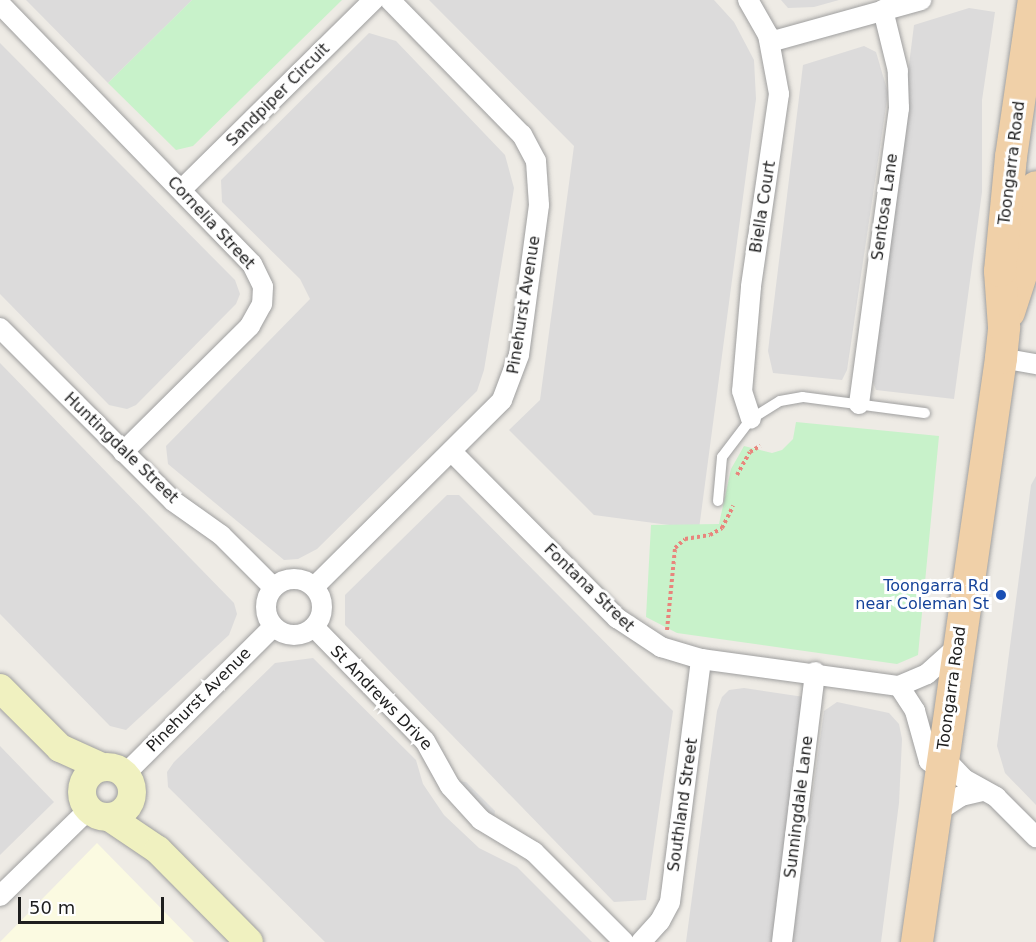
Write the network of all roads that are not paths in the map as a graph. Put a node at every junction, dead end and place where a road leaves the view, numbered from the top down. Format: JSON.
{"nodes":[{"id":1,"x":374,"y":0,"type":"edge"},
{"id":2,"x":390,"y":0,"type":"edge"},
{"id":3,"x":748,"y":0,"type":"edge"},
{"id":4,"x":921,"y":0,"type":"edge"},
{"id":5,"x":1034,"y":0,"type":"edge"},
{"id":6,"x":0,"y":4,"type":"edge"},
{"id":7,"x":883,"y":10,"type":"junction"},
{"id":8,"x":770,"y":42,"type":"junction"},
{"id":9,"x":1036,"y":187,"type":"edge"},
{"id":10,"x":181,"y":190,"type":"junction"},
{"id":11,"x":1004,"y":327,"type":"junction"},
{"id":12,"x":0,"y":328,"type":"edge"},
{"id":13,"x":1001,"y":357,"type":"junction"},
{"id":14,"x":1036,"y":364,"type":"edge"},
{"id":15,"x":859,"y":404,"type":"junction"},
{"id":16,"x":925,"y":413,"type":"dead end"},
{"id":17,"x":751,"y":419,"type":"junction"},
{"id":18,"x":123,"y":452,"type":"junction"},
{"id":19,"x":453,"y":453,"type":"junction"},
{"id":20,"x":718,"y":501,"type":"dead end"},
{"id":21,"x":273,"y":587,"type":"junction"},
{"id":22,"x":314,"y":587,"type":"junction"},
{"id":23,"x":273,"y":627,"type":"junction"},
{"id":24,"x":314,"y":627,"type":"junction"},
{"id":25,"x":958,"y":646,"type":"junction"},
{"id":26,"x":701,"y":659,"type":"junction"},
{"id":27,"x":815,"y":672,"type":"junction"},
{"id":28,"x":899,"y":686,"type":"junction"},
{"id":29,"x":0,"y":688,"type":"edge"},
{"id":30,"x":60,"y":748,"type":"junction"},
{"id":31,"x":942,"y":764,"type":"junction"},
{"id":32,"x":120,"y":779,"type":"junction"},
{"id":33,"x":982,"y":791,"type":"junction"},
{"id":34,"x":93,"y":805,"type":"junction"},
{"id":35,"x":935,"y":813,"type":"junction"},
{"id":36,"x":1036,"y":837,"type":"edge"},
{"id":37,"x":158,"y":850,"type":"junction"},
{"id":38,"x":0,"y":896,"type":"edge"},
{"id":39,"x":249,"y":942,"type":"edge"},
{"id":40,"x":624,"y":942,"type":"edge"},
{"id":41,"x":641,"y":942,"type":"edge"},
{"id":42,"x":782,"y":942,"type":"edge"},
{"id":43,"x":918,"y":942,"type":"edge"}],
"edges":[{"from":1,"to":10,"type":"street","name":"Sandpiper Circuit"},
{"from":2,"to":19,"type":"street","name":"Pinehurst Avenue"},
{"from":3,"to":8,"type":"street","name":"Biella Court"},
{"from":4,"to":7,"type":"street"},
{"from":5,"to":11,"type":"main road","name":"Toongarra Road"},
{"from":6,"to":10,"type":"street","name":"Cornelia Street"},
{"from":7,"to":8,"type":"street"},
{"from":7,"to":15,"type":"street","name":"Sentosa Lane"},
{"from":8,"to":17,"type":"street","name":"Biella Court"},
{"from":9,"to":11,"type":"main road","name":"Toongarra Road"},
{"from":10,"to":18,"type":"street","name":"Cornelia Street"},
{"from":11,"to":13,"type":"main road","name":"Toongarra Road"},
{"from":12,"to":18,"type":"street","name":"Huntingdale Street"},
{"from":13,"to":14,"type":"street"},
{"from":13,"to":25,"type":"main road","name":"Toongarra Road"},
{"from":15,"to":16,"type":"lane"},
{"from":15,"to":17,"type":"lane"},
{"from":17,"to":20,"type":"lane"},
{"from":18,"to":21,"type":"street","name":"Huntingdale Street"},
{"from":19,"to":22,"type":"street","name":"Pinehurst Avenue"},
{"from":19,"to":26,"type":"street","name":"Fontana Street"},
{"from":21,"to":22,"type":"street"},
{"from":21,"to":23,"type":"street"},
{"from":22,"to":24,"type":"street"},
{"from":23,"to":24,"type":"street"},
{"from":23,"to":32,"type":"street","name":"Pinehurst Avenue"},
{"from":24,"to":40,"type":"street","name":"St Andrews Drive"},
{"from":25,"to":28,"type":"street"},
{"from":25,"to":31,"type":"main road","name":"Toongarra Road"},
{"from":26,"to":27,"type":"street","name":"Fontana Street"},
{"from":26,"to":41,"type":"street","name":"Southland Street"},
{"from":27,"to":28,"type":"street","name":"Fontana Street"},
{"from":27,"to":42,"type":"street","name":"Sunningdale Lane"},
{"from":28,"to":31,"type":"street"},
{"from":29,"to":30,"type":"street"},
{"from":30,"to":32,"type":"street"},
{"from":30,"to":34,"type":"street"},
{"from":31,"to":33,"type":"street"},
{"from":31,"to":35,"type":"main road","name":"Toongarra Road"},
{"from":32,"to":34,"type":"street"},
{"from":32,"to":34,"type":"street"},
{"from":32,"to":37,"type":"street"},
{"from":33,"to":35,"type":"street"},
{"from":33,"to":36,"type":"street"},
{"from":34,"to":37,"type":"street"},
{"from":34,"to":38,"type":"street"},
{"from":35,"to":43,"type":"main road","name":"Toongarra Road"},
{"from":37,"to":39,"type":"street"}]}
